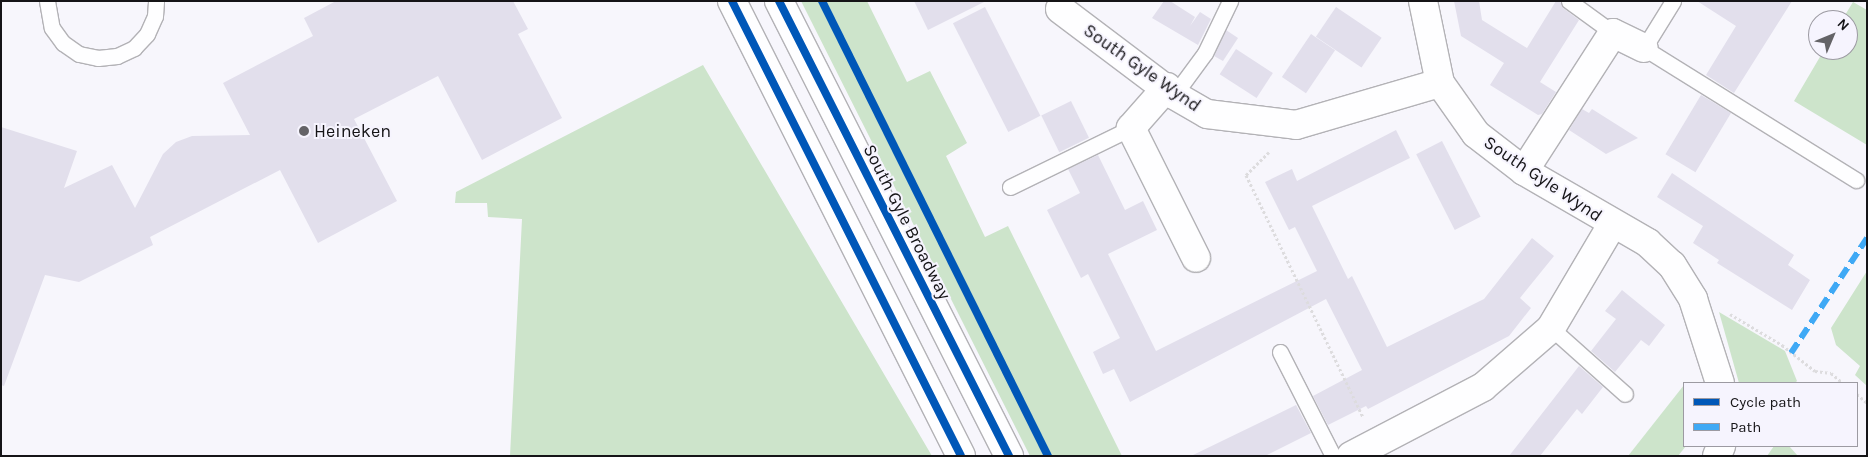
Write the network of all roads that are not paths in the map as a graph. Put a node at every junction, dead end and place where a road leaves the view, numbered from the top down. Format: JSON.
{"nodes":[{"id":1,"x":47,"y":1,"type":"edge"},
{"id":2,"x":156,"y":1,"type":"edge"},
{"id":3,"x":732,"y":1,"type":"edge"},
{"id":4,"x":779,"y":1,"type":"edge"},
{"id":5,"x":1230,"y":1,"type":"edge"},
{"id":6,"x":1423,"y":1,"type":"edge"},
{"id":7,"x":1569,"y":1,"type":"edge"},
{"id":8,"x":1672,"y":1,"type":"edge"},
{"id":9,"x":1059,"y":5,"type":"edge"},
{"id":10,"x":1613,"y":33,"type":"junction"},
{"id":11,"x":1644,"y":48,"type":"junction"},
{"id":12,"x":1440,"y":83,"type":"junction"},
{"id":13,"x":1170,"y":91,"type":"junction"},
{"id":14,"x":1130,"y":128,"type":"junction"},
{"id":15,"x":1524,"y":171,"type":"junction"},
{"id":16,"x":1856,"y":180,"type":"dead end"},
{"id":17,"x":1010,"y":187,"type":"dead end"},
{"id":18,"x":1612,"y":225,"type":"junction"},
{"id":19,"x":1196,"y":258,"type":"dead end"},
{"id":20,"x":1551,"y":328,"type":"junction"},
{"id":21,"x":1280,"y":352,"type":"dead end"},
{"id":22,"x":1720,"y":382,"type":"edge"},
{"id":23,"x":1625,"y":394,"type":"dead end"},
{"id":24,"x":1362,"y":451,"type":"edge"},
{"id":25,"x":960,"y":456,"type":"edge"},
{"id":26,"x":1009,"y":456,"type":"edge"},
{"id":27,"x":1333,"y":456,"type":"edge"}],
"edges":[{"from":1,"to":2,"type":"lane"},
{"from":3,"to":25,"type":"street"},
{"from":4,"to":26,"type":"street","name":"South Gyle Broadway"},
{"from":5,"to":13,"type":"lane"},
{"from":6,"to":12,"type":"street","name":"South Gyle Wynd"},
{"from":7,"to":10,"type":"lane"},
{"from":8,"to":11,"type":"lane"},
{"from":9,"to":13,"type":"street","name":"South Gyle Wynd"},
{"from":10,"to":11,"type":"street"},
{"from":10,"to":15,"type":"street"},
{"from":11,"to":16,"type":"lane"},
{"from":12,"to":13,"type":"street","name":"South Gyle Wynd"},
{"from":12,"to":15,"type":"street","name":"South Gyle Wynd"},
{"from":13,"to":14,"type":"street"},
{"from":14,"to":17,"type":"lane"},
{"from":14,"to":19,"type":"street"},
{"from":15,"to":18,"type":"street","name":"South Gyle Wynd"},
{"from":18,"to":20,"type":"street","name":"South Gyle Wynd"},
{"from":18,"to":22,"type":"street","name":"South Gyle Wynd"},
{"from":20,"to":23,"type":"lane"},
{"from":20,"to":24,"type":"street","name":"South Gyle Wynd"},
{"from":21,"to":27,"type":"lane"}]}
